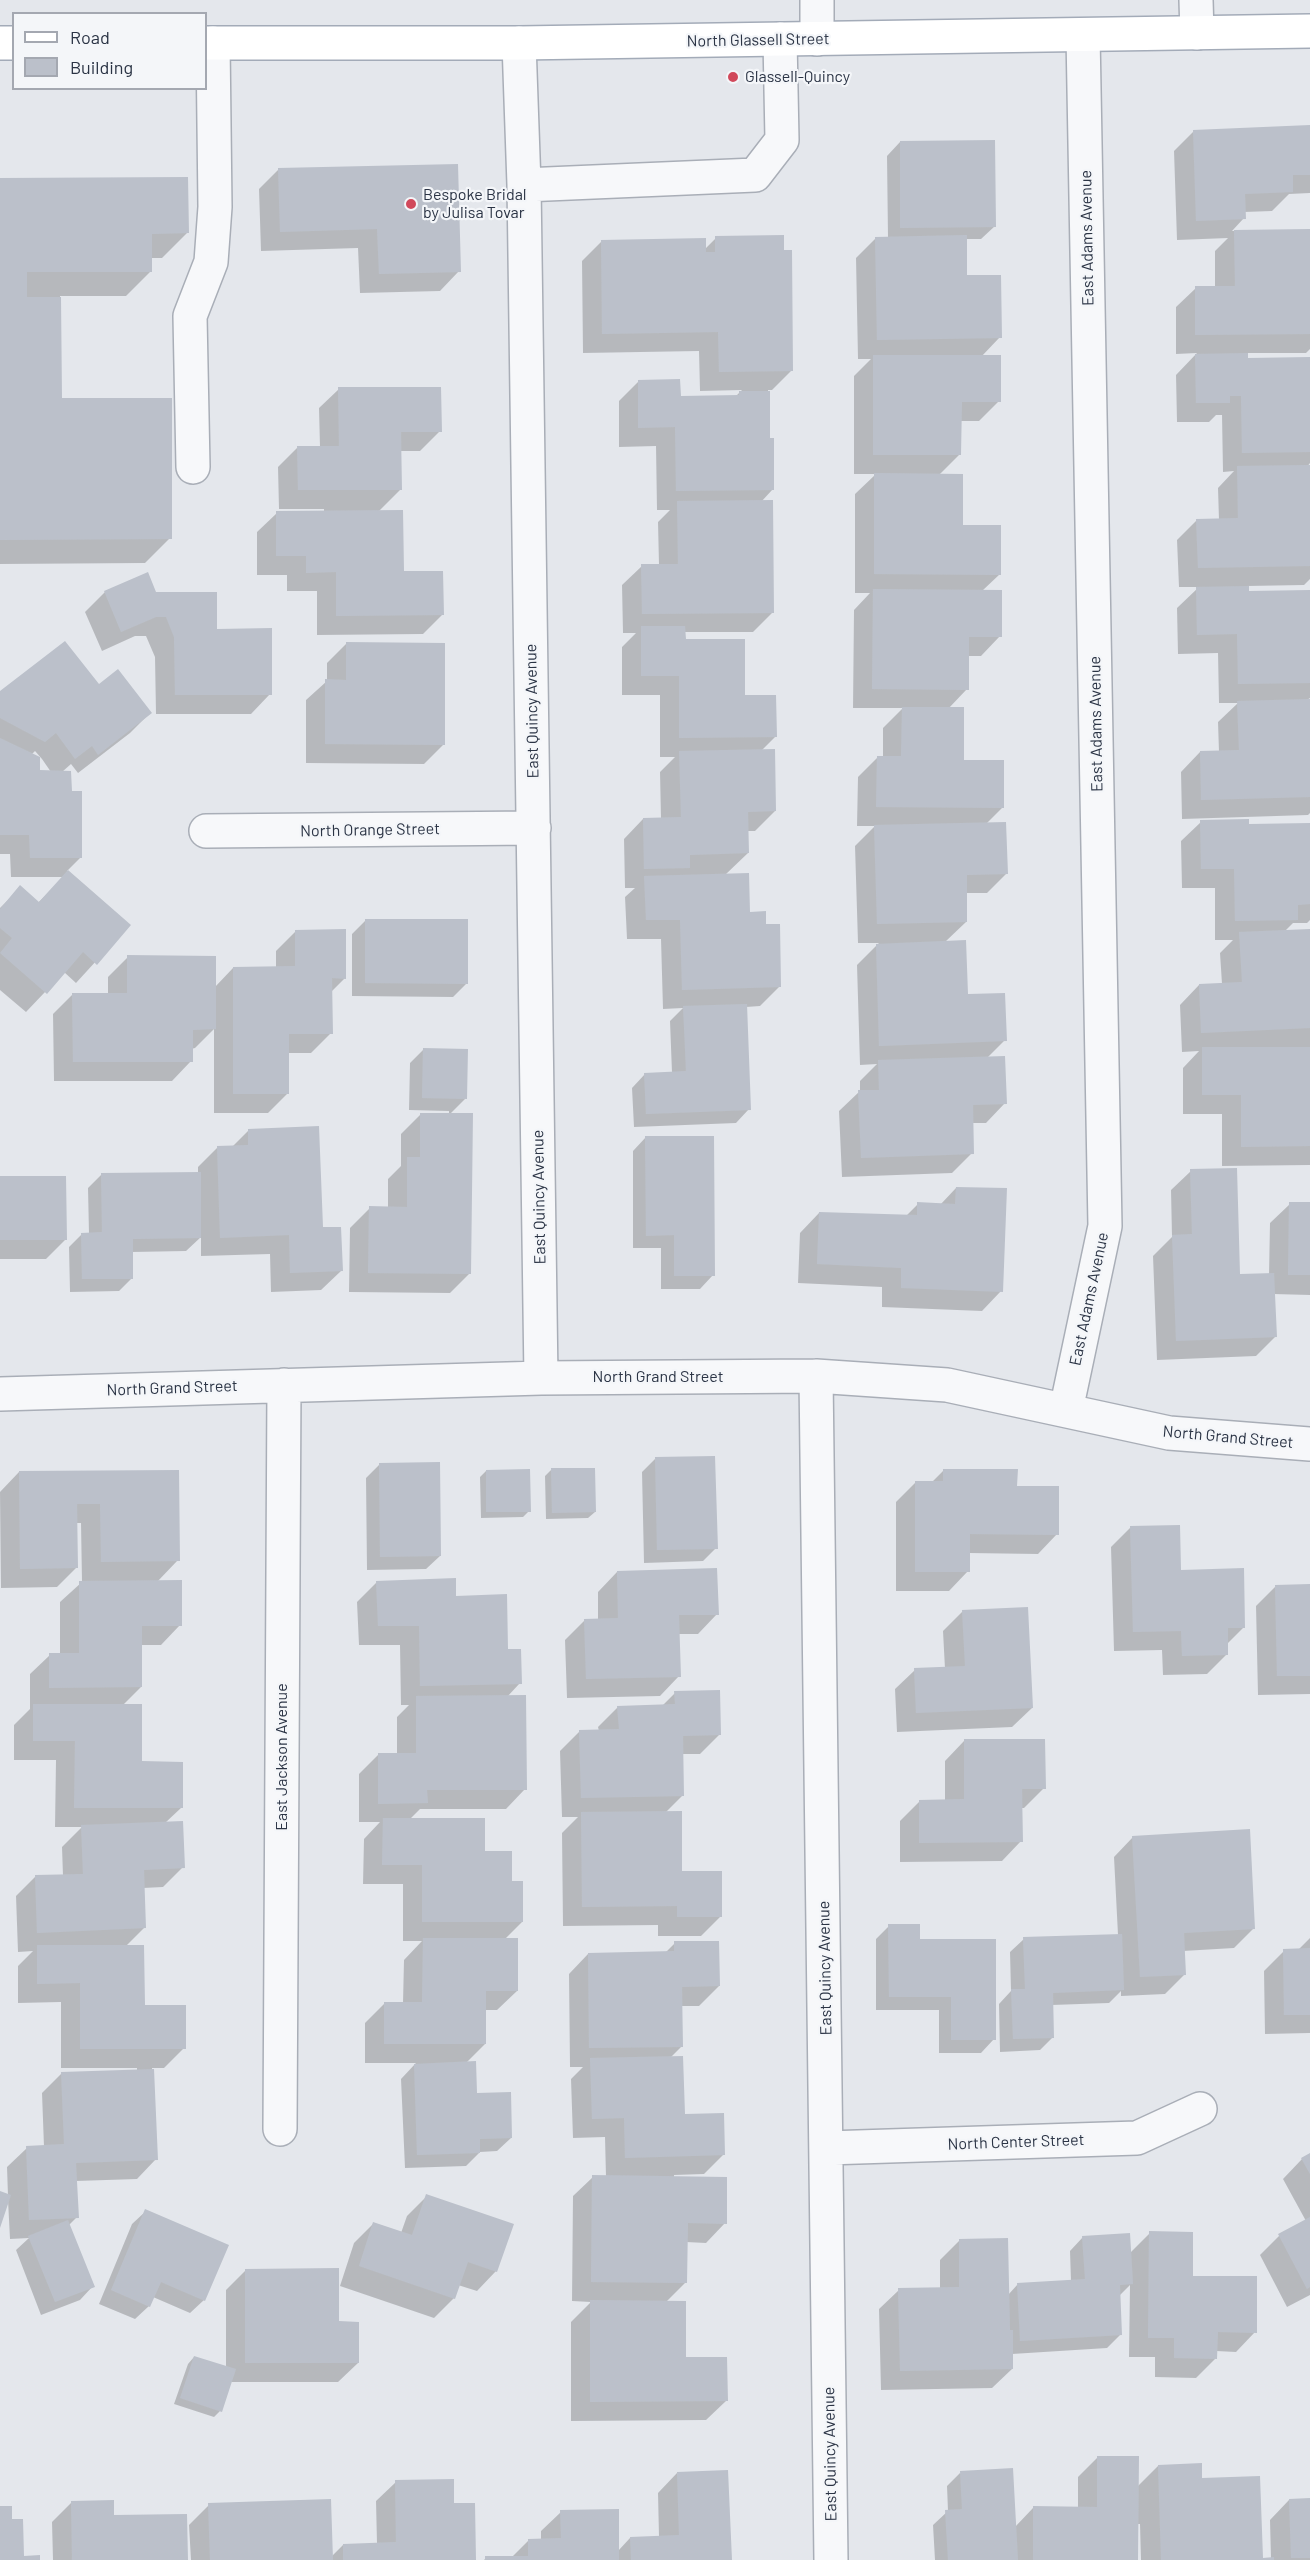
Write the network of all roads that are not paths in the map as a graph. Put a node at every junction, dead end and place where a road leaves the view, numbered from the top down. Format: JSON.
{"nodes":[{"id":1,"x":816,"y":0,"type":"edge"},
{"id":2,"x":1196,"y":0,"type":"edge"},
{"id":3,"x":1310,"y":31,"type":"edge"},
{"id":4,"x":1197,"y":33,"type":"junction"},
{"id":5,"x":1083,"y":35,"type":"junction"},
{"id":6,"x":780,"y":39,"type":"junction"},
{"id":7,"x":817,"y":39,"type":"junction"},
{"id":8,"x":209,"y":43,"type":"edge"},
{"id":9,"x":519,"y":43,"type":"junction"},
{"id":10,"x":524,"y":185,"type":"junction"},
{"id":11,"x":193,"y":467,"type":"dead end"},
{"id":12,"x":534,"y":828,"type":"junction"},
{"id":13,"x":206,"y":831,"type":"dead end"},
{"id":14,"x":816,"y":1376,"type":"junction"},
{"id":15,"x":541,"y":1378,"type":"junction"},
{"id":16,"x":284,"y":1385,"type":"junction"},
{"id":17,"x":0,"y":1394,"type":"edge"},
{"id":18,"x":1066,"y":1410,"type":"junction"},
{"id":19,"x":1310,"y":1444,"type":"edge"},
{"id":20,"x":1200,"y":2109,"type":"dead end"},
{"id":21,"x":280,"y":2129,"type":"dead end"},
{"id":22,"x":827,"y":2148,"type":"junction"},
{"id":23,"x":831,"y":2560,"type":"edge"}],
"edges":[{"from":1,"to":7,"type":"street"},
{"from":2,"to":4,"type":"street"},
{"from":3,"to":4,"type":"main road","name":"North Glassell Street"},
{"from":4,"to":5,"type":"main road","name":"North Glassell Street"},
{"from":5,"to":7,"type":"main road","name":"North Glassell Street"},
{"from":5,"to":18,"type":"street","name":"East Adams Avenue"},
{"from":6,"to":7,"type":"main road","name":"North Glassell Street"},
{"from":6,"to":9,"type":"main road","name":"North Glassell Street"},
{"from":6,"to":10,"type":"street"},
{"from":8,"to":9,"type":"main road","name":"North Glassell Street"},
{"from":8,"to":11,"type":"street"},
{"from":9,"to":10,"type":"street","name":"East Quincy Avenue"},
{"from":10,"to":12,"type":"street","name":"East Quincy Avenue"},
{"from":12,"to":13,"type":"street","name":"North Orange Street"},
{"from":12,"to":15,"type":"street","name":"East Quincy Avenue"},
{"from":14,"to":15,"type":"street","name":"North Grand Street"},
{"from":14,"to":18,"type":"street","name":"North Grand Street"},
{"from":14,"to":22,"type":"street","name":"East Quincy Avenue"},
{"from":15,"to":16,"type":"street","name":"North Grand Street"},
{"from":16,"to":17,"type":"street","name":"North Grand Street"},
{"from":16,"to":21,"type":"street","name":"East Jackson Avenue"},
{"from":18,"to":19,"type":"street","name":"North Grand Street"},
{"from":20,"to":22,"type":"street","name":"North Center Street"},
{"from":22,"to":23,"type":"street","name":"East Quincy Avenue"}]}
